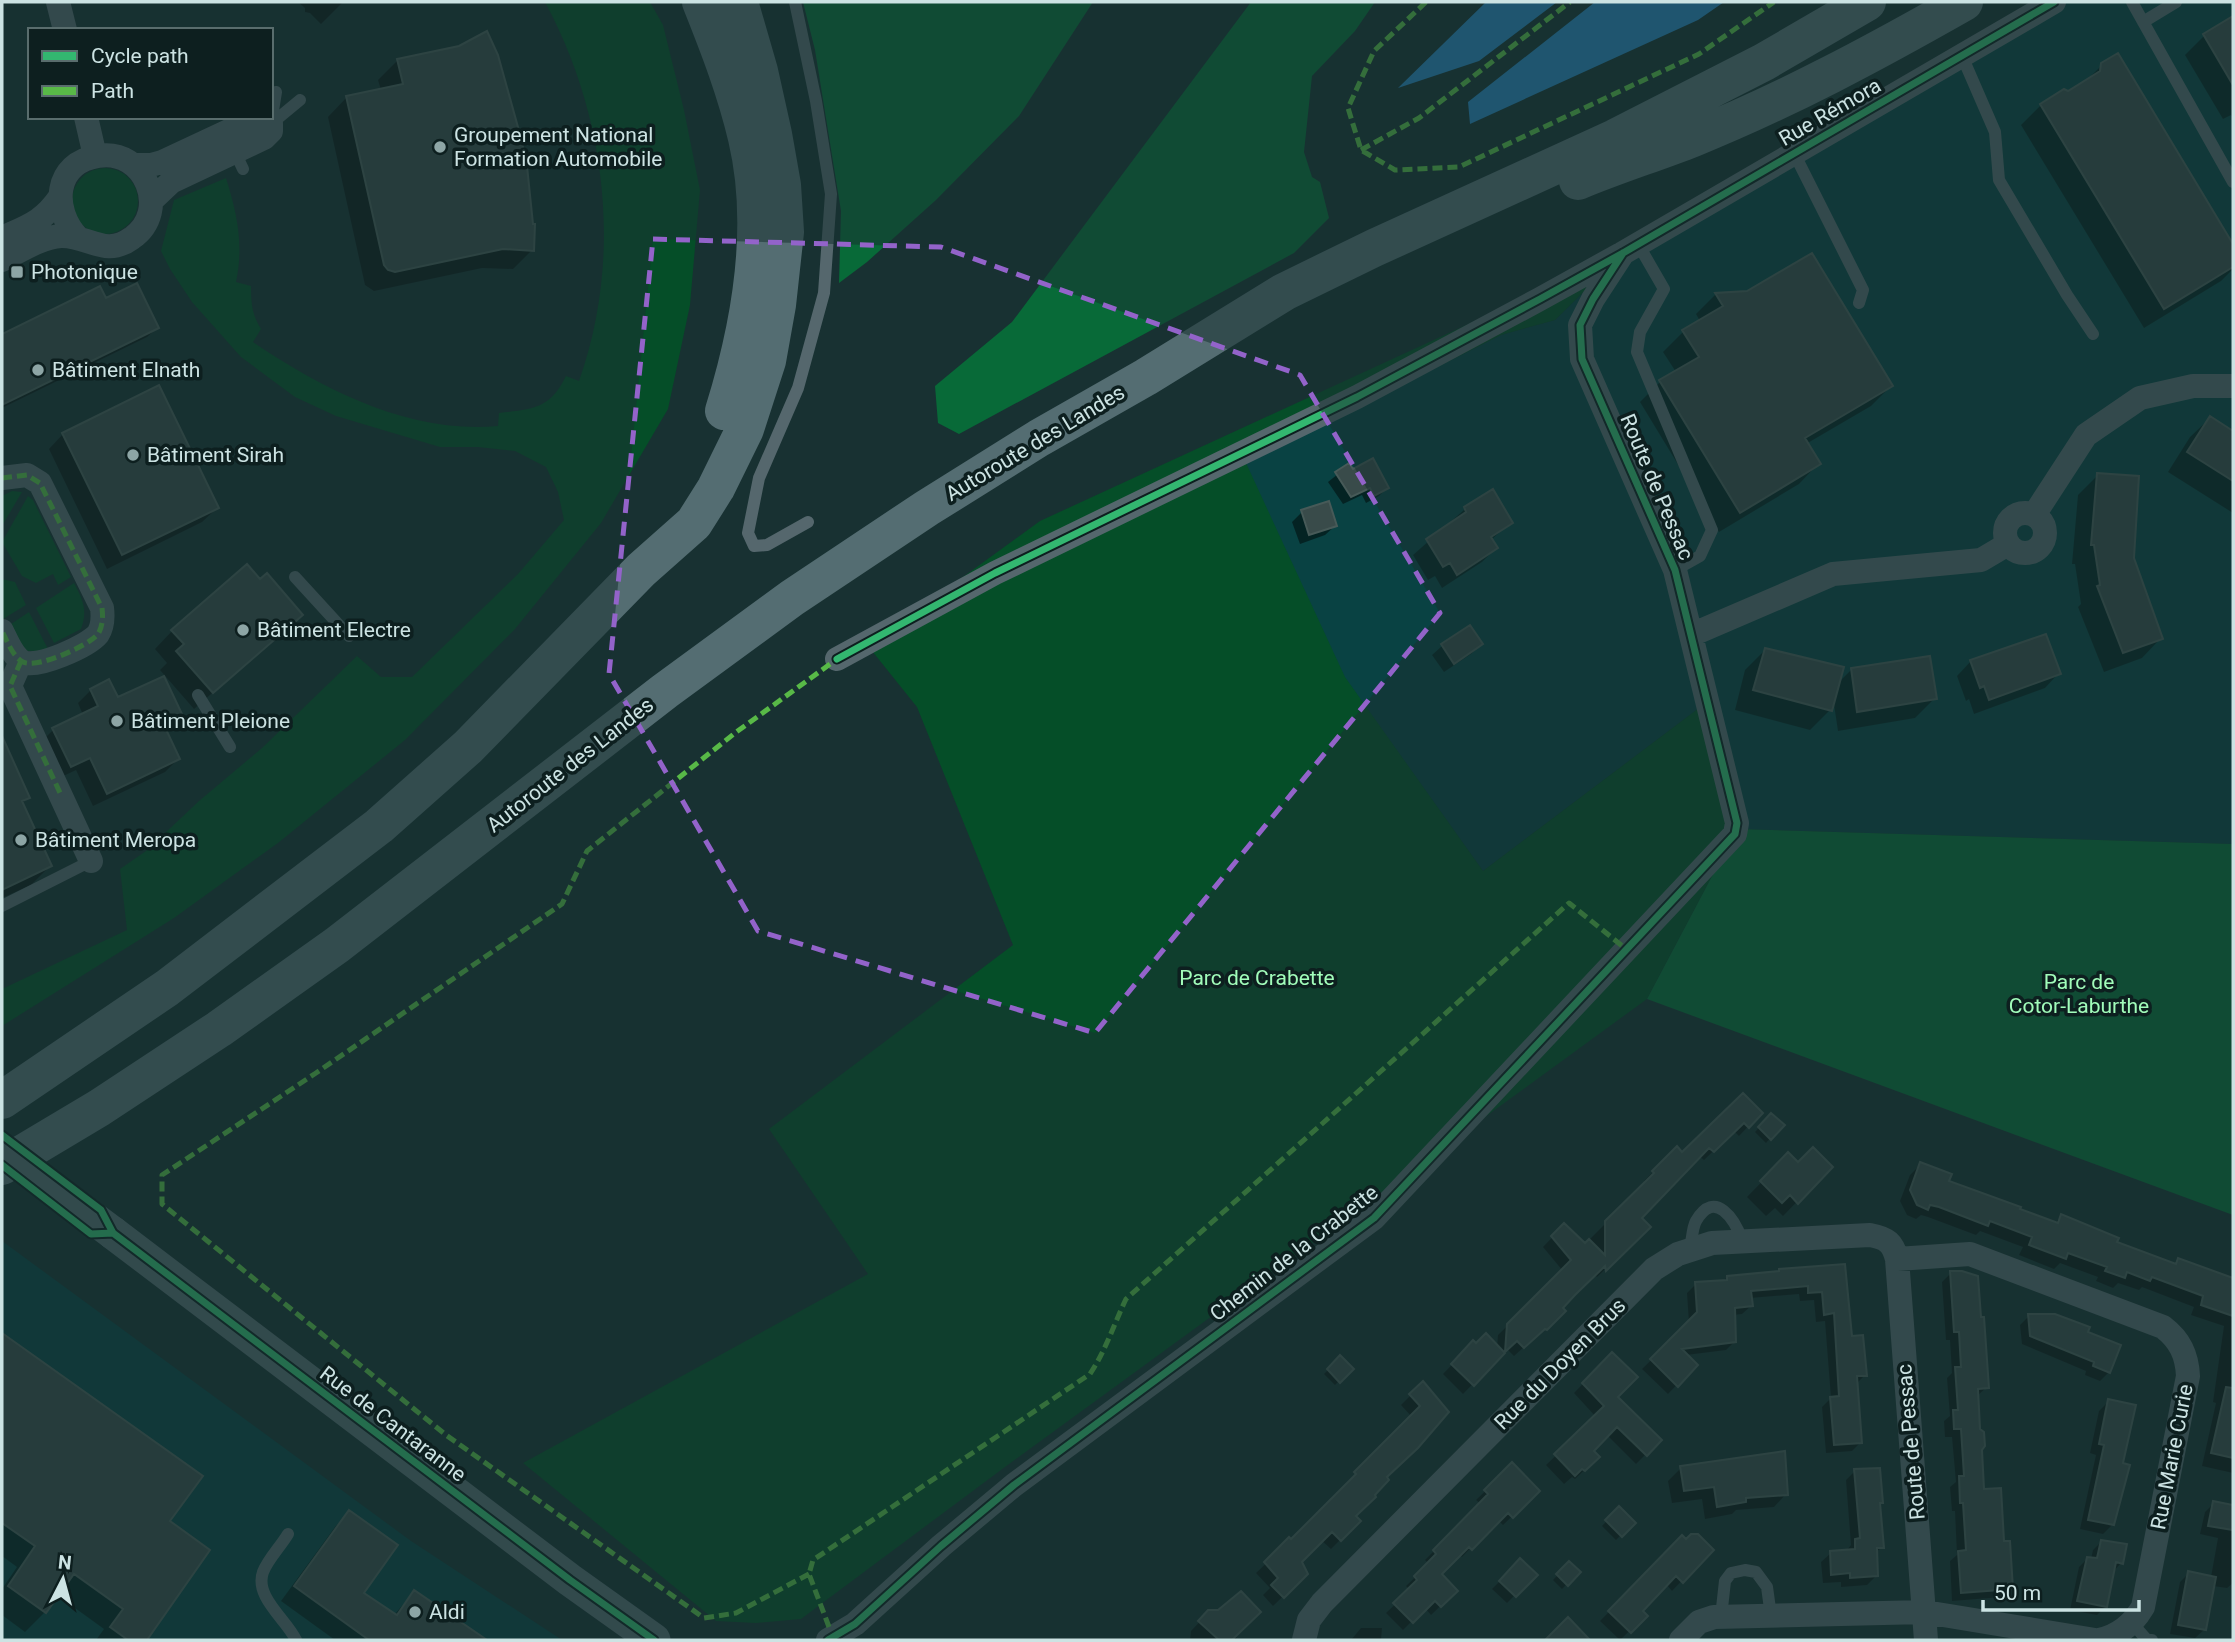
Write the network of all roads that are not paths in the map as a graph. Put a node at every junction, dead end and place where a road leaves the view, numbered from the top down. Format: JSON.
{"nodes":[{"id":1,"x":58,"y":2,"type":"edge"},
{"id":2,"x":701,"y":2,"type":"edge"},
{"id":3,"x":739,"y":2,"type":"edge"},
{"id":4,"x":794,"y":2,"type":"edge"},
{"id":5,"x":1867,"y":2,"type":"edge"},
{"id":6,"x":1964,"y":2,"type":"edge"},
{"id":7,"x":2054,"y":2,"type":"edge"},
{"id":8,"x":2132,"y":2,"type":"edge"},
{"id":9,"x":2176,"y":2,"type":"edge"},
{"id":10,"x":2143,"y":22,"type":"junction"},
{"id":11,"x":64,"y":28,"type":"edge"},
{"id":12,"x":1962,"y":56,"type":"junction"},
{"id":13,"x":276,"y":92,"type":"dead end"},
{"id":14,"x":300,"y":100,"type":"dead end"},
{"id":15,"x":273,"y":111,"type":"edge"},
{"id":16,"x":86,"y":119,"type":"edge"},
{"id":17,"x":254,"y":119,"type":"edge"},
{"id":18,"x":266,"y":119,"type":"edge"},
{"id":19,"x":272,"y":119,"type":"edge"},
{"id":20,"x":271,"y":124,"type":"junction"},
{"id":21,"x":1794,"y":153,"type":"junction"},
{"id":22,"x":95,"y":156,"type":"junction"},
{"id":23,"x":134,"y":165,"type":"junction"},
{"id":24,"x":2233,"y":182,"type":"edge"},
{"id":25,"x":60,"y":197,"type":"junction"},
{"id":26,"x":152,"y":200,"type":"junction"},
{"id":27,"x":2,"y":238,"type":"edge"},
{"id":28,"x":78,"y":238,"type":"junction"},
{"id":29,"x":1630,"y":248,"type":"junction"},
{"id":30,"x":2,"y":260,"type":"edge"},
{"id":31,"x":1859,"y":303,"type":"dead end"},
{"id":32,"x":2093,"y":334,"type":"dead end"},
{"id":33,"x":1146,"y":377,"type":"junction"},
{"id":34,"x":2233,"y":386,"type":"edge"},
{"id":35,"x":2,"y":478,"type":"edge"},
{"id":36,"x":808,"y":523,"type":"dead end"},
{"id":37,"x":641,"y":570,"type":"junction"},
{"id":38,"x":1675,"y":570,"type":"junction"},
{"id":39,"x":295,"y":577,"type":"dead end"},
{"id":40,"x":2,"y":631,"type":"edge"},
{"id":41,"x":1691,"y":635,"type":"junction"},
{"id":42,"x":349,"y":636,"type":"dead end"},
{"id":43,"x":837,"y":659,"type":"dead end"},
{"id":44,"x":22,"y":662,"type":"junction"},
{"id":45,"x":198,"y":695,"type":"dead end"},
{"id":46,"x":230,"y":747,"type":"dead end"},
{"id":47,"x":1737,"y":829,"type":"joint"},
{"id":48,"x":91,"y":860,"type":"joint"},
{"id":49,"x":2,"y":906,"type":"edge"},
{"id":50,"x":2,"y":1100,"type":"edge"},
{"id":51,"x":2,"y":1150,"type":"edge"},
{"id":52,"x":2,"y":1166,"type":"edge"},
{"id":53,"x":1742,"y":1240,"type":"junction"},
{"id":54,"x":1690,"y":1249,"type":"junction"},
{"id":55,"x":1894,"y":1252,"type":"junction"},
{"id":56,"x":288,"y":1534,"type":"dead end"},
{"id":57,"x":1925,"y":1612,"type":"junction"},
{"id":58,"x":1771,"y":1616,"type":"junction"},
{"id":59,"x":1721,"y":1618,"type":"junction"},
{"id":60,"x":2132,"y":1623,"type":"junction"},
{"id":61,"x":853,"y":1632,"type":"edge"},
{"id":62,"x":1299,"y":1638,"type":"edge"},
{"id":63,"x":296,"y":1640,"type":"edge"},
{"id":64,"x":654,"y":1640,"type":"edge"},
{"id":65,"x":828,"y":1640,"type":"edge"},
{"id":66,"x":1681,"y":1640,"type":"edge"},
{"id":67,"x":1926,"y":1640,"type":"edge"},
{"id":68,"x":2097,"y":1640,"type":"edge"},
{"id":69,"x":2152,"y":1640,"type":"edge"}],
"edges":[{"from":1,"to":11,"type":"street"},
{"from":2,"to":37,"type":"highway"},
{"from":3,"to":37,"type":"highway"},
{"from":4,"to":36,"type":"lane"},
{"from":5,"to":33,"type":"highway"},
{"from":6,"to":33,"type":"highway"},
{"from":7,"to":12,"type":"street","name":"Rue Rémora"},
{"from":8,"to":10,"type":"lane"},
{"from":9,"to":10,"type":"lane"},
{"from":10,"to":24,"type":"lane"},
{"from":12,"to":21,"type":"street","name":"Rue Rémora"},
{"from":12,"to":32,"type":"lane"},
{"from":13,"to":15,"type":"lane"},
{"from":14,"to":20,"type":"lane"},
{"from":16,"to":22,"type":"street"},
{"from":17,"to":23,"type":"street"},
{"from":18,"to":20,"type":"street"},
{"from":19,"to":20,"type":"lane"},
{"from":20,"to":26,"type":"street"},
{"from":21,"to":29,"type":"street","name":"Rue Rémora"},
{"from":21,"to":31,"type":"lane"},
{"from":22,"to":23,"type":"street"},
{"from":22,"to":25,"type":"street"},
{"from":23,"to":26,"type":"street"},
{"from":25,"to":27,"type":"street"},
{"from":25,"to":28,"type":"street"},
{"from":26,"to":28,"type":"street"},
{"from":28,"to":30,"type":"street"},
{"from":29,"to":38,"type":"street","name":"Route de Pessac"},
{"from":29,"to":38,"type":"lane"},
{"from":29,"to":43,"type":"street","name":"Rue Rémora"},
{"from":33,"to":52,"type":"highway","name":"Autoroute des Landes"},
{"from":34,"to":41,"type":"street"},
{"from":35,"to":44,"type":"street"},
{"from":37,"to":50,"type":"highway"},
{"from":38,"to":41,"type":"street","name":"Route de Pessac"},
{"from":39,"to":42,"type":"lane"},
{"from":40,"to":44,"type":"street"},
{"from":41,"to":47,"type":"street","name":"Route de Pessac"},
{"from":44,"to":48,"type":"street"},
{"from":45,"to":46,"type":"lane"},
{"from":47,"to":61,"type":"street","name":"Chemin de la Crabette"},
{"from":48,"to":49,"type":"lane"},
{"from":51,"to":64,"type":"street","name":"Rue de Cantaranne","bridge":true},
{"from":53,"to":54,"type":"street","name":"Rue du Doyen Brus"},
{"from":53,"to":54,"type":"lane"},
{"from":53,"to":55,"type":"street","name":"Rue du Doyen Brus"},
{"from":54,"to":62,"type":"street","name":"Rue du Doyen Brus"},
{"from":55,"to":57,"type":"street","name":"Route de Pessac"},
{"from":55,"to":60,"type":"street","name":"Rue Marie Curie"},
{"from":56,"to":63,"type":"lane"},
{"from":57,"to":58,"type":"street"},
{"from":57,"to":67,"type":"street","name":"Route de Pessac"},
{"from":57,"to":68,"type":"street"},
{"from":58,"to":59,"type":"street"},
{"from":58,"to":59,"type":"lane"},
{"from":59,"to":66,"type":"street"},
{"from":60,"to":68,"type":"street"},
{"from":60,"to":69,"type":"lane"},
{"from":61,"to":65,"type":"street","name":"Chemin de la Crabette"}]}
